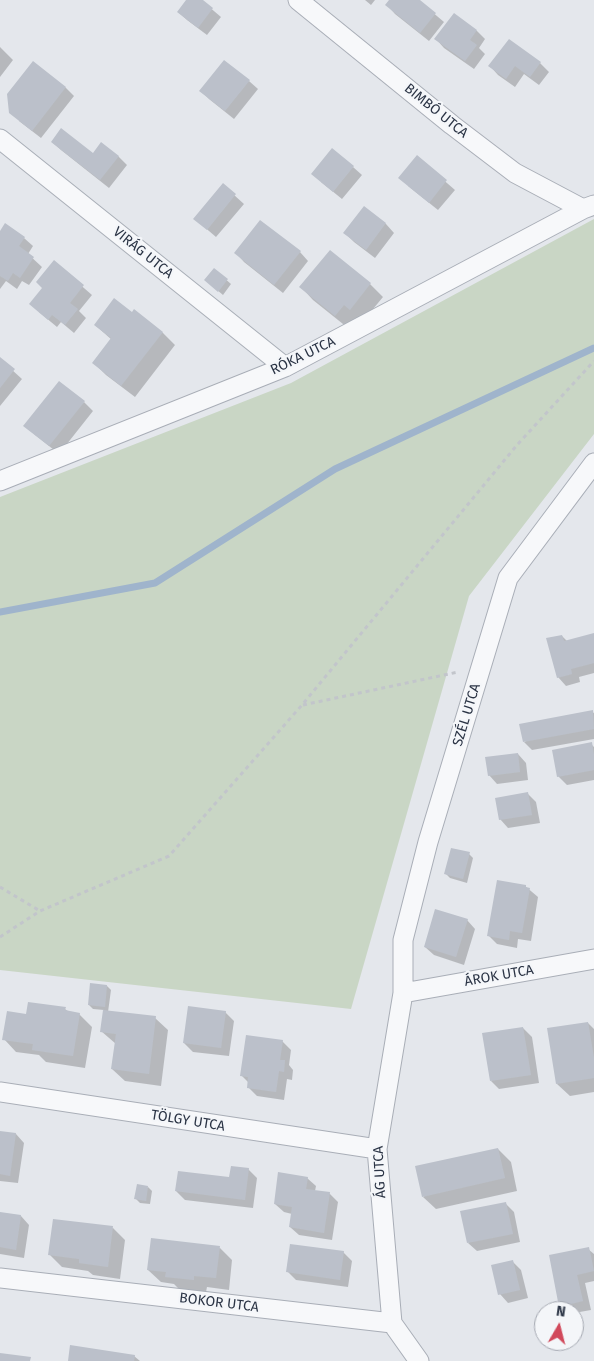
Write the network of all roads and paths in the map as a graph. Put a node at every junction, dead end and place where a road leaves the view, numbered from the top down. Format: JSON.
{"nodes":[{"id":1,"x":298,"y":0,"type":"edge"},
{"id":2,"x":0,"y":139,"type":"edge"},
{"id":3,"x":589,"y":207,"type":"edge"},
{"id":4,"x":594,"y":361,"type":"edge"},
{"id":5,"x":285,"y":367,"type":"junction"},
{"id":6,"x":594,"y":463,"type":"edge"},
{"id":7,"x":0,"y":481,"type":"edge"},
{"id":8,"x":481,"y":667,"type":"junction"},
{"id":9,"x":302,"y":705,"type":"junction"},
{"id":10,"x":0,"y":887,"type":"edge"},
{"id":11,"x":40,"y":911,"type":"junction"},
{"id":12,"x":0,"y":937,"type":"edge"},
{"id":13,"x":594,"y":959,"type":"edge"},
{"id":14,"x":403,"y":994,"type":"junction"},
{"id":15,"x":0,"y":1092,"type":"edge"},
{"id":16,"x":377,"y":1149,"type":"junction"},
{"id":17,"x":0,"y":1278,"type":"edge"},
{"id":18,"x":392,"y":1323,"type":"junction"},
{"id":19,"x":419,"y":1361,"type":"edge"}],
"edges":[{"from":1,"to":3,"type":"street","name":"BIMBÓ UTCA"},
{"from":2,"to":5,"type":"street","name":"VIRÁG UTCA"},
{"from":3,"to":5,"type":"street","name":"RÓKA UTCA"},
{"from":4,"to":9,"type":"path"},
{"from":5,"to":7,"type":"street","name":"RÓKA UTCA"},
{"from":6,"to":8,"type":"street","name":"SZÉL UTCA"},
{"from":8,"to":9,"type":"path"},
{"from":8,"to":14,"type":"street","name":"SZÉL UTCA"},
{"from":9,"to":11,"type":"path"},
{"from":10,"to":11,"type":"path"},
{"from":11,"to":12,"type":"path"},
{"from":13,"to":14,"type":"street","name":"ÁROK UTCA"},
{"from":14,"to":16,"type":"street","name":"ÁG UTCA"},
{"from":15,"to":16,"type":"street","name":"TÖLGY UTCA"},
{"from":16,"to":18,"type":"street","name":"ÁG UTCA"},
{"from":17,"to":18,"type":"street","name":"BOKOR UTCA"},
{"from":18,"to":19,"type":"street"}]}
